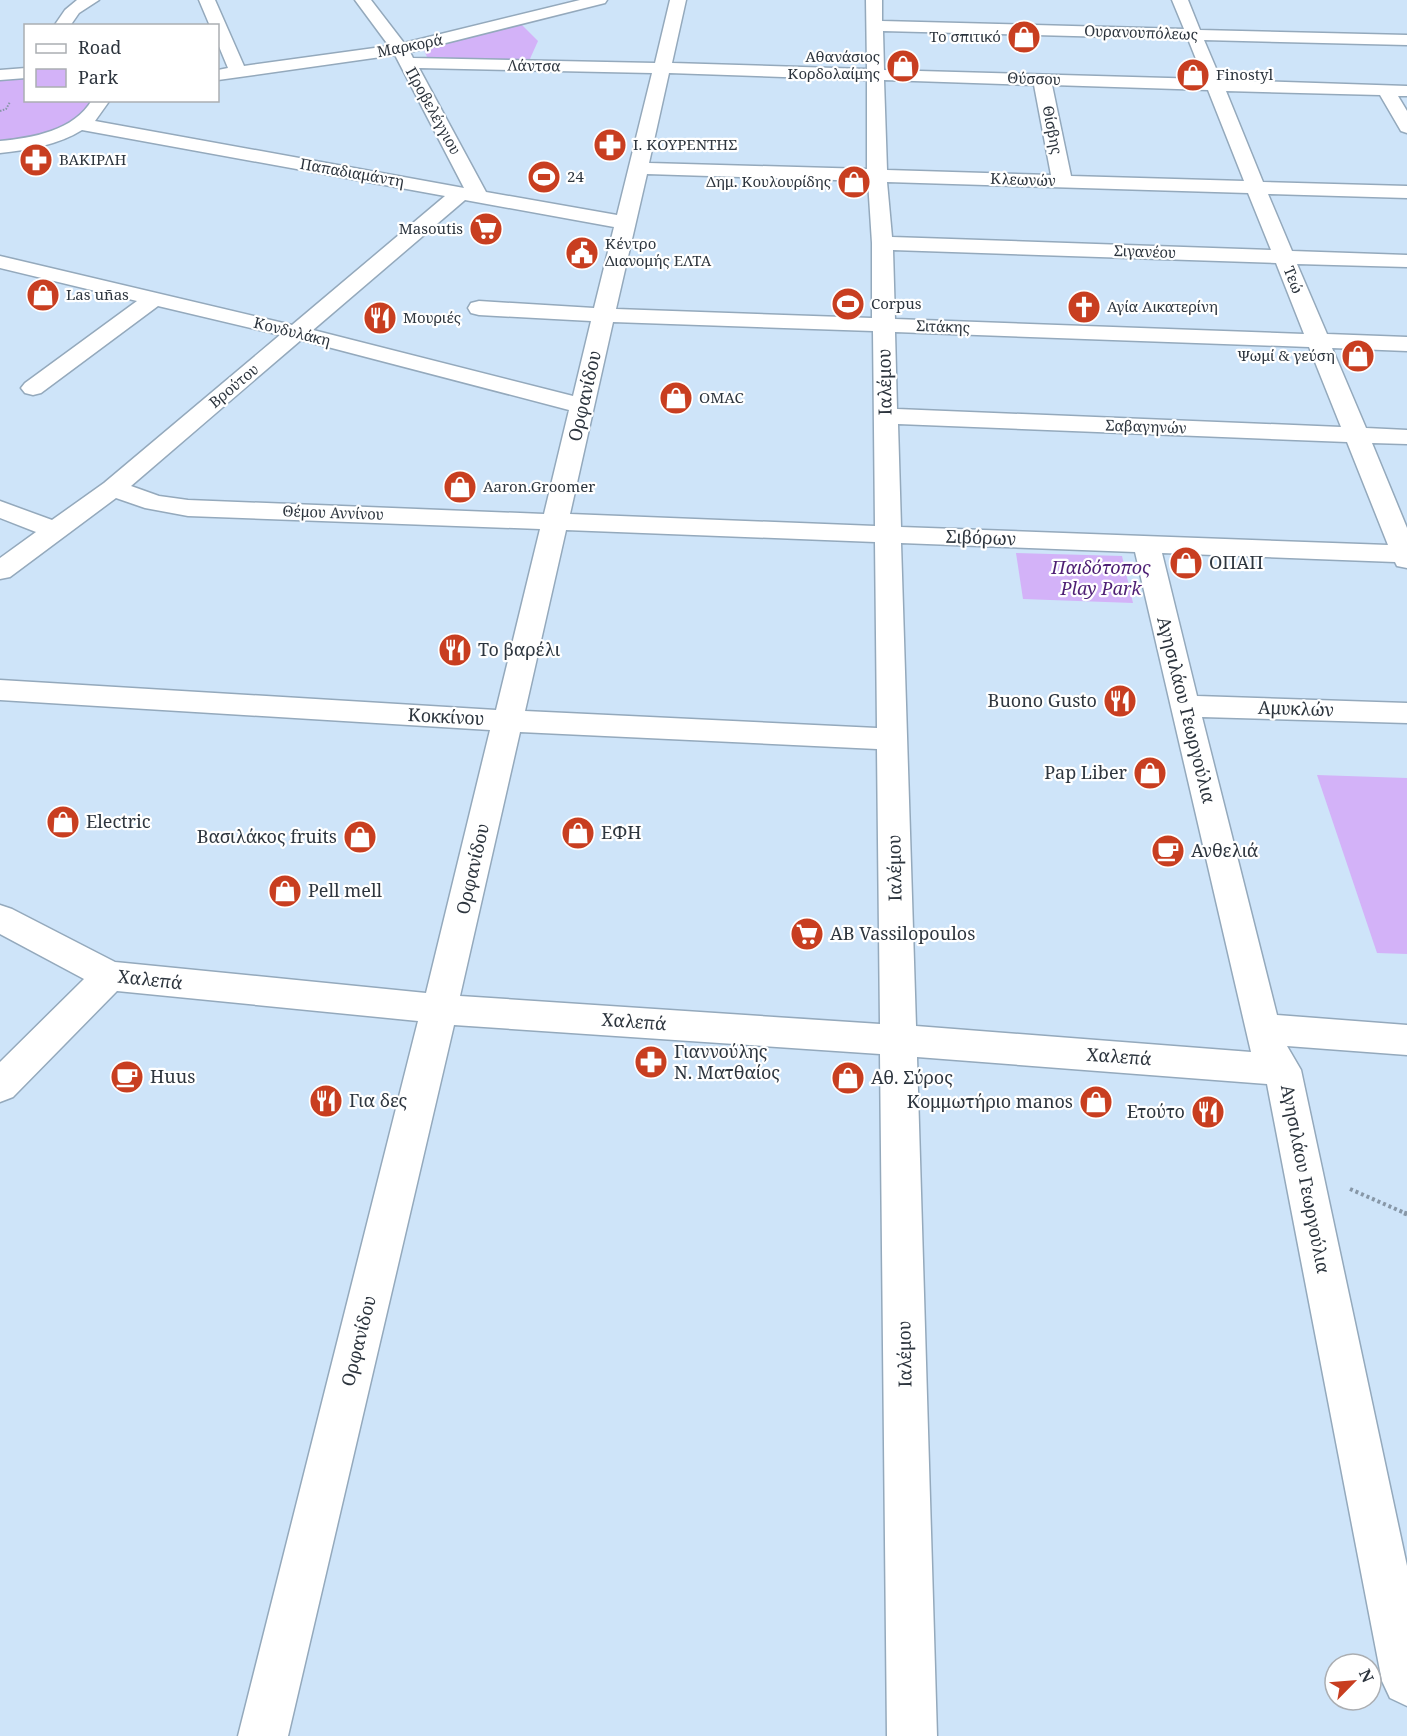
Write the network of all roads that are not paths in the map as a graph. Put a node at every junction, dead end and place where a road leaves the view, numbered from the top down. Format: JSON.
{"nodes":[{"id":1,"x":91,"y":0,"type":"edge"},
{"id":2,"x":207,"y":0,"type":"edge"},
{"id":3,"x":363,"y":0,"type":"edge"},
{"id":4,"x":598,"y":0,"type":"edge"},
{"id":5,"x":678,"y":0,"type":"edge"},
{"id":6,"x":874,"y":0,"type":"edge"},
{"id":7,"x":1180,"y":0,"type":"edge"},
{"id":8,"x":63,"y":24,"type":"edge"},
{"id":9,"x":217,"y":24,"type":"edge"},
{"id":10,"x":874,"y":26,"type":"junction"},
{"id":11,"x":219,"y":28,"type":"edge"},
{"id":12,"x":1194,"y":34,"type":"junction"},
{"id":13,"x":1320,"y":38,"type":"junction"},
{"id":14,"x":1407,"y":40,"type":"edge"},
{"id":15,"x":1335,"y":55,"type":"dead end"},
{"id":16,"x":403,"y":56,"type":"junction"},
{"id":17,"x":662,"y":68,"type":"junction"},
{"id":18,"x":238,"y":72,"type":"junction"},
{"id":19,"x":24,"y":73,"type":"edge"},
{"id":20,"x":1351,"y":73,"type":"dead end"},
{"id":21,"x":0,"y":75,"type":"edge"},
{"id":22,"x":219,"y":75,"type":"edge"},
{"id":23,"x":875,"y":75,"type":"junction"},
{"id":24,"x":1042,"y":80,"type":"junction"},
{"id":25,"x":1214,"y":84,"type":"junction"},
{"id":26,"x":1367,"y":90,"type":"junction"},
{"id":27,"x":1386,"y":90,"type":"junction"},
{"id":28,"x":1407,"y":91,"type":"edge"},
{"id":29,"x":100,"y":102,"type":"edge"},
{"id":30,"x":80,"y":124,"type":"junction"},
{"id":31,"x":1407,"y":127,"type":"edge"},
{"id":32,"x":0,"y":147,"type":"edge"},
{"id":33,"x":638,"y":168,"type":"junction"},
{"id":34,"x":877,"y":175,"type":"junction"},
{"id":35,"x":1062,"y":181,"type":"junction"},
{"id":36,"x":1256,"y":187,"type":"junction"},
{"id":37,"x":1407,"y":192,"type":"edge"},
{"id":38,"x":470,"y":194,"type":"junction"},
{"id":39,"x":625,"y":223,"type":"junction"},
{"id":40,"x":882,"y":243,"type":"junction"},
{"id":41,"x":1284,"y":256,"type":"junction"},
{"id":42,"x":1407,"y":261,"type":"edge"},
{"id":43,"x":0,"y":262,"type":"edge"},
{"id":44,"x":154,"y":299,"type":"junction"},
{"id":45,"x":479,"y":308,"type":"dead end"},
{"id":46,"x":603,"y":315,"type":"junction"},
{"id":47,"x":884,"y":325,"type":"junction"},
{"id":48,"x":298,"y":333,"type":"junction"},
{"id":49,"x":1318,"y":340,"type":"junction"},
{"id":50,"x":1407,"y":344,"type":"edge"},
{"id":51,"x":33,"y":388,"type":"dead end"},
{"id":52,"x":582,"y":406,"type":"junction"},
{"id":53,"x":886,"y":416,"type":"junction"},
{"id":54,"x":1356,"y":435,"type":"junction"},
{"id":55,"x":1407,"y":437,"type":"edge"},
{"id":56,"x":113,"y":488,"type":"junction"},
{"id":57,"x":0,"y":509,"type":"edge"},
{"id":58,"x":555,"y":522,"type":"junction"},
{"id":59,"x":57,"y":531,"type":"junction"},
{"id":60,"x":888,"y":534,"type":"junction"},
{"id":61,"x":1146,"y":544,"type":"junction"},
{"id":62,"x":1406,"y":556,"type":"edge"},
{"id":63,"x":0,"y":571,"type":"edge"},
{"id":64,"x":0,"y":690,"type":"edge"},
{"id":65,"x":1185,"y":706,"type":"junction"},
{"id":66,"x":1407,"y":713,"type":"edge"},
{"id":67,"x":508,"y":721,"type":"junction"},
{"id":68,"x":892,"y":739,"type":"junction"},
{"id":69,"x":0,"y":918,"type":"edge"},
{"id":70,"x":109,"y":976,"type":"junction"},
{"id":71,"x":440,"y":1009,"type":"junction"},
{"id":72,"x":1263,"y":1029,"type":"junction"},
{"id":73,"x":899,"y":1040,"type":"junction"},
{"id":74,"x":1407,"y":1040,"type":"edge"},
{"id":75,"x":1283,"y":1070,"type":"junction"},
{"id":76,"x":0,"y":1086,"type":"edge"},
{"id":77,"x":1396,"y":1576,"type":"edge"},
{"id":78,"x":1407,"y":1681,"type":"edge"},
{"id":79,"x":263,"y":1736,"type":"edge"},
{"id":80,"x":912,"y":1736,"type":"edge"}],
"edges":[{"from":1,"to":8,"type":"street"},
{"from":2,"to":9,"type":"street"},
{"from":3,"to":16,"type":"street","name":"Προβελέγγιου"},
{"from":4,"to":16,"type":"street","name":"Μαρκορά"},
{"from":5,"to":17,"type":"street","name":"Ορφανίδου"},
{"from":6,"to":10,"type":"street","name":"Ιαλέμου"},
{"from":7,"to":12,"type":"street","name":"Τεώ"},
{"from":10,"to":12,"type":"street","name":"Ουρανουπόλεως"},
{"from":10,"to":23,"type":"street","name":"Ιαλέμου"},
{"from":11,"to":18,"type":"street"},
{"from":12,"to":13,"type":"street","name":"Ουρανουπόλεως"},
{"from":12,"to":25,"type":"street","name":"Τεώ"},
{"from":13,"to":14,"type":"street","name":"Ουρανουπόλεως"},
{"from":13,"to":15,"type":"street"},
{"from":16,"to":17,"type":"street","name":"Λάντσα"},
{"from":16,"to":18,"type":"street","name":"Μαρκορά"},
{"from":16,"to":38,"type":"street","name":"Προβελέγγιου"},
{"from":17,"to":23,"type":"street","name":"Θύσσου"},
{"from":17,"to":33,"type":"street","name":"Ορφανίδου"},
{"from":18,"to":22,"type":"street","name":"Μαρκορά"},
{"from":19,"to":21,"type":"street"},
{"from":20,"to":26,"type":"street"},
{"from":23,"to":24,"type":"street","name":"Θύσσου"},
{"from":23,"to":34,"type":"street","name":"Ιαλέμου"},
{"from":24,"to":25,"type":"street","name":"Θύσσου"},
{"from":24,"to":35,"type":"street","name":"Θίσβης"},
{"from":25,"to":26,"type":"street","name":"Θύσσου"},
{"from":25,"to":36,"type":"street","name":"Τεώ"},
{"from":26,"to":27,"type":"street","name":"Θύσσου"},
{"from":27,"to":28,"type":"street","name":"Θύσσου"},
{"from":27,"to":31,"type":"street"},
{"from":29,"to":30,"type":"street"},
{"from":30,"to":32,"type":"street"},
{"from":30,"to":38,"type":"street","name":"Παπαδιαμάντη"},
{"from":33,"to":34,"type":"street","name":"Κλεωνών"},
{"from":33,"to":39,"type":"street","name":"Ορφανίδου"},
{"from":34,"to":35,"type":"street","name":"Κλεωνών"},
{"from":34,"to":40,"type":"street","name":"Ιαλέμου"},
{"from":35,"to":36,"type":"street","name":"Κλεωνών"},
{"from":36,"to":37,"type":"street","name":"Κλεωνών"},
{"from":36,"to":41,"type":"street","name":"Τεώ"},
{"from":38,"to":39,"type":"street","name":"Παπαδιαμάντη"},
{"from":38,"to":48,"type":"street","name":"Βρούτου"},
{"from":39,"to":46,"type":"street","name":"Ορφανίδου"},
{"from":40,"to":41,"type":"street","name":"Σιγανέου"},
{"from":40,"to":47,"type":"street","name":"Ιαλέμου"},
{"from":41,"to":42,"type":"street","name":"Σιγανέου"},
{"from":41,"to":49,"type":"street","name":"Τεώ"},
{"from":43,"to":44,"type":"street","name":"Κονδυλάκη"},
{"from":44,"to":48,"type":"street","name":"Κονδυλάκη"},
{"from":44,"to":51,"type":"street"},
{"from":45,"to":46,"type":"street","name":"Σιτάκης"},
{"from":46,"to":47,"type":"street","name":"Σιτάκης"},
{"from":46,"to":52,"type":"street","name":"Ορφανίδου"},
{"from":47,"to":49,"type":"street","name":"Σιτάκης"},
{"from":47,"to":53,"type":"street","name":"Ιαλέμου"},
{"from":48,"to":52,"type":"street","name":"Κονδυλάκη"},
{"from":48,"to":56,"type":"street","name":"Βρούτου"},
{"from":49,"to":50,"type":"street","name":"Σιτάκης"},
{"from":49,"to":54,"type":"street","name":"Τεώ"},
{"from":52,"to":58,"type":"street","name":"Ορφανίδου"},
{"from":53,"to":54,"type":"street","name":"Σαβαγηνών"},
{"from":53,"to":60,"type":"street","name":"Ιαλέμου"},
{"from":54,"to":55,"type":"street","name":"Σαβαγηνών"},
{"from":54,"to":62,"type":"street","name":"Τεώ"},
{"from":56,"to":58,"type":"street","name":"Θέμου Αννίνου"},
{"from":56,"to":59,"type":"street","name":"Βρούτου"},
{"from":57,"to":59,"type":"street"},
{"from":58,"to":60,"type":"street","name":"Σιβόρων"},
{"from":58,"to":67,"type":"street","name":"Ορφανίδου"},
{"from":59,"to":63,"type":"street","name":"Βρούτου"},
{"from":60,"to":61,"type":"street","name":"Σιβόρων"},
{"from":60,"to":68,"type":"street","name":"Ιαλέμου"},
{"from":61,"to":62,"type":"street","name":"Σιβόρων"},
{"from":61,"to":65,"type":"street","name":"Αγησιλάου Γεωργούλια"},
{"from":64,"to":67,"type":"street","name":"Κοκκίνου"},
{"from":65,"to":66,"type":"street","name":"Αμυκλών"},
{"from":65,"to":72,"type":"street","name":"Αγησιλάου Γεωργούλια"},
{"from":67,"to":68,"type":"street","name":"Κοκκίνου"},
{"from":67,"to":71,"type":"street","name":"Ορφανίδου"},
{"from":68,"to":73,"type":"street","name":"Ιαλέμου"},
{"from":69,"to":70,"type":"street","name":"Χαλεπά"},
{"from":70,"to":71,"type":"street","name":"Χαλεπά"},
{"from":70,"to":76,"type":"street"},
{"from":71,"to":73,"type":"street","name":"Χαλεπά"},
{"from":71,"to":79,"type":"street","name":"Ορφανίδου"},
{"from":72,"to":74,"type":"street"},
{"from":72,"to":75,"type":"street","name":"Αγησιλάου Γεωργούλια"},
{"from":73,"to":75,"type":"street","name":"Χαλεπά"},
{"from":73,"to":80,"type":"street","name":"Ιαλέμου"},
{"from":75,"to":77,"type":"street","name":"Αγησιλάου Γεωργούλια"},
{"from":77,"to":78,"type":"street","name":"Αγησιλάου Γεωργούλια"}]}
